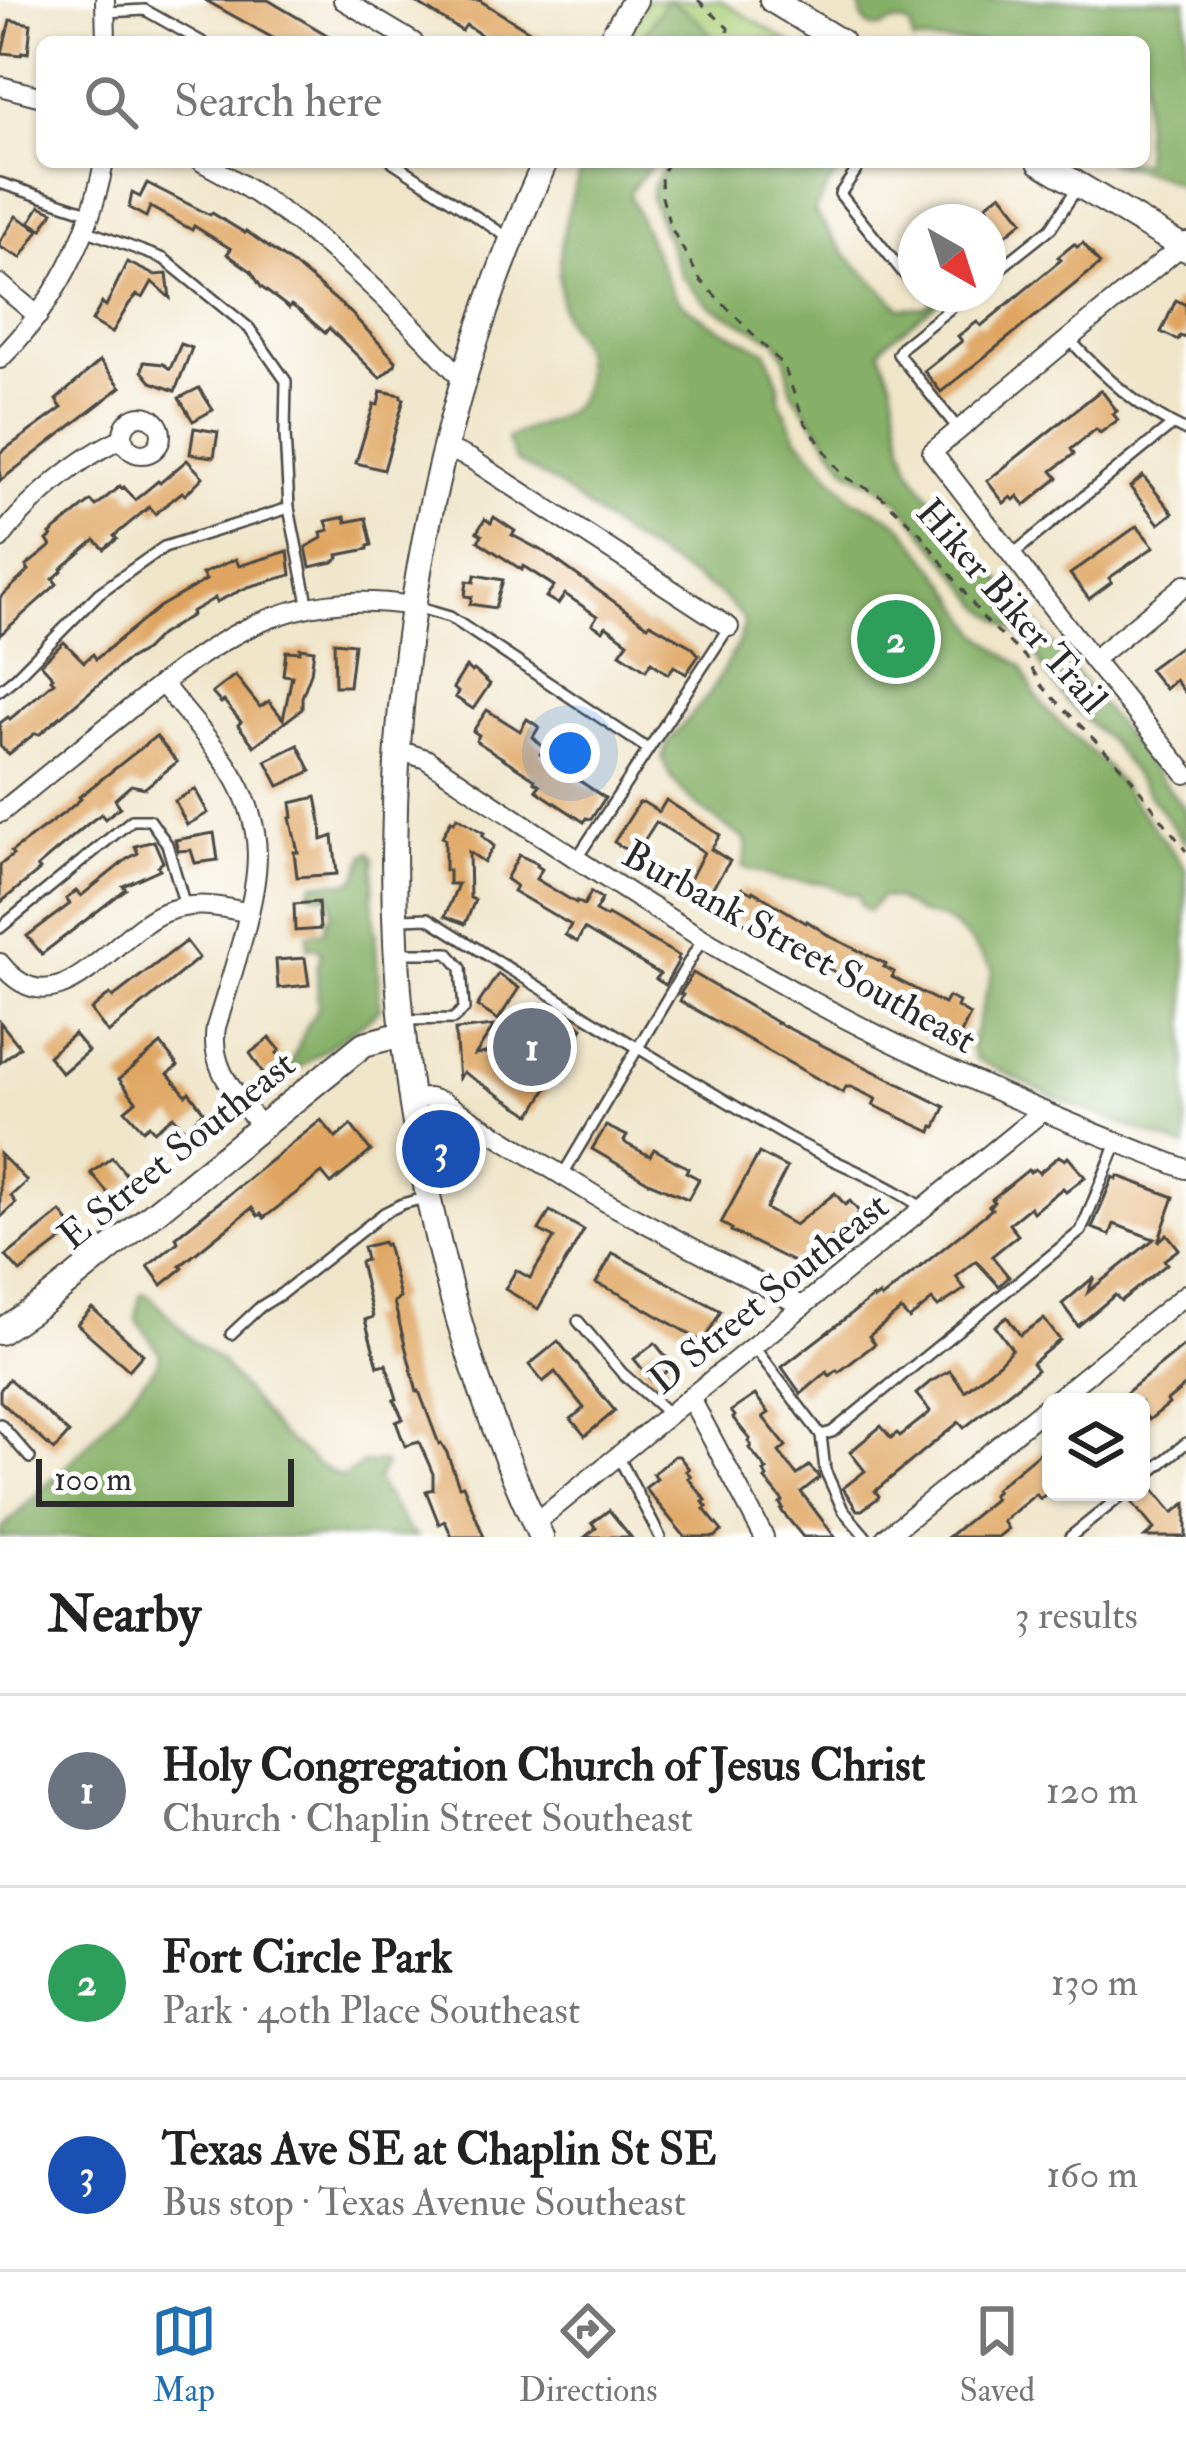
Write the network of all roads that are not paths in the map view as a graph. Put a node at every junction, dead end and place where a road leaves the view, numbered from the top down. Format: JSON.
{"nodes":[{"id":1,"x":343,"y":0,"type":"edge"},
{"id":2,"x":635,"y":0,"type":"edge"},
{"id":3,"x":772,"y":0,"type":"edge"},
{"id":4,"x":105,"y":6,"type":"edge"},
{"id":5,"x":106,"y":36,"type":"edge"},
{"id":6,"x":191,"y":36,"type":"edge"},
{"id":7,"x":403,"y":36,"type":"edge"},
{"id":8,"x":613,"y":36,"type":"edge"},
{"id":9,"x":831,"y":36,"type":"edge"},
{"id":10,"x":0,"y":86,"type":"edge"},
{"id":11,"x":36,"y":95,"type":"edge"},
{"id":12,"x":102,"y":168,"type":"edge"},
{"id":13,"x":212,"y":168,"type":"edge"},
{"id":14,"x":402,"y":168,"type":"edge"},
{"id":15,"x":542,"y":168,"type":"edge"},
{"id":16,"x":858,"y":168,"type":"edge"},
{"id":17,"x":1050,"y":168,"type":"edge"},
{"id":18,"x":0,"y":183,"type":"edge"},
{"id":19,"x":1079,"y":185,"type":"junction"},
{"id":20,"x":88,"y":222,"type":"junction"},
{"id":21,"x":512,"y":240,"type":"junction"},
{"id":22,"x":1184,"y":246,"type":"edge"},
{"id":23,"x":1006,"y":264,"type":"edge"},
{"id":24,"x":898,"y":266,"type":"edge"},
{"id":25,"x":0,"y":284,"type":"edge"},
{"id":26,"x":946,"y":312,"type":"edge"},
{"id":27,"x":38,"y":316,"type":"junction"},
{"id":28,"x":1069,"y":339,"type":"junction"},
{"id":29,"x":0,"y":359,"type":"edge"},
{"id":30,"x":463,"y":380,"type":"junction"},
{"id":31,"x":1172,"y":425,"type":"junction"},
{"id":32,"x":959,"y":430,"type":"junction"},
{"id":33,"x":1186,"y":431,"type":"edge"},
{"id":34,"x":123,"y":438,"type":"dead end"},
{"id":35,"x":444,"y":447,"type":"junction"},
{"id":36,"x":290,"y":508,"type":"junction"},
{"id":37,"x":0,"y":539,"type":"edge"},
{"id":38,"x":1012,"y":555,"type":"junction"},
{"id":39,"x":1186,"y":584,"type":"edge"},
{"id":40,"x":412,"y":606,"type":"junction"},
{"id":41,"x":309,"y":608,"type":"junction"},
{"id":42,"x":729,"y":627,"type":"joint"},
{"id":43,"x":1093,"y":660,"type":"junction"},
{"id":44,"x":162,"y":683,"type":"junction"},
{"id":45,"x":0,"y":690,"type":"edge"},
{"id":46,"x":649,"y":749,"type":"junction"},
{"id":47,"x":398,"y":750,"type":"junction"},
{"id":48,"x":1186,"y":774,"type":"edge"},
{"id":49,"x":0,"y":813,"type":"edge"},
{"id":50,"x":577,"y":859,"type":"junction"},
{"id":51,"x":185,"y":906,"type":"junction"},
{"id":52,"x":249,"y":913,"type":"junction"},
{"id":53,"x":395,"y":919,"type":"junction"},
{"id":54,"x":0,"y":928,"type":"edge"},
{"id":55,"x":703,"y":938,"type":"junction"},
{"id":56,"x":396,"y":952,"type":"junction"},
{"id":57,"x":0,"y":963,"type":"edge"},
{"id":58,"x":403,"y":1027,"type":"junction"},
{"id":59,"x":637,"y":1049,"type":"junction"},
{"id":60,"x":412,"y":1099,"type":"junction"},
{"id":61,"x":1043,"y":1111,"type":"junction"},
{"id":62,"x":260,"y":1126,"type":"junction"},
{"id":63,"x":1117,"y":1143,"type":"junction"},
{"id":64,"x":1186,"y":1169,"type":"edge"},
{"id":65,"x":562,"y":1176,"type":"junction"},
{"id":66,"x":430,"y":1196,"type":"junction"},
{"id":67,"x":923,"y":1208,"type":"junction"},
{"id":68,"x":1186,"y":1294,"type":"edge"},
{"id":69,"x":802,"y":1306,"type":"junction"},
{"id":70,"x":578,"y":1321,"type":"dead end"},
{"id":71,"x":4,"y":1323,"type":"edge"},
{"id":72,"x":231,"y":1334,"type":"dead end"},
{"id":73,"x":753,"y":1346,"type":"junction"},
{"id":74,"x":1064,"y":1393,"type":"edge"},
{"id":75,"x":690,"y":1397,"type":"junction"},
{"id":76,"x":1042,"y":1411,"type":"edge"},
{"id":77,"x":669,"y":1414,"type":"junction"},
{"id":78,"x":0,"y":1424,"type":"edge"},
{"id":79,"x":820,"y":1435,"type":"junction"},
{"id":80,"x":1186,"y":1443,"type":"edge"},
{"id":81,"x":618,"y":1456,"type":"junction"},
{"id":82,"x":30,"y":1458,"type":"dead end"},
{"id":83,"x":1150,"y":1473,"type":"edge"},
{"id":84,"x":1115,"y":1501,"type":"edge"},
{"id":85,"x":537,"y":1530,"type":"edge"},
{"id":86,"x":660,"y":1537,"type":"edge"},
{"id":87,"x":764,"y":1537,"type":"edge"},
{"id":88,"x":866,"y":1537,"type":"edge"},
{"id":89,"x":886,"y":1537,"type":"edge"},
{"id":90,"x":1070,"y":1537,"type":"edge"}],
"edges":[{"from":1,"to":7,"type":"street"},
{"from":2,"to":8,"type":"main road"},
{"from":3,"to":9,"type":"main road"},
{"from":4,"to":5,"type":"street"},
{"from":4,"to":6,"type":"lane"},
{"from":10,"to":11,"type":"street"},
{"from":12,"to":20,"type":"street"},
{"from":13,"to":30,"type":"street"},
{"from":14,"to":21,"type":"lane"},
{"from":15,"to":21,"type":"main road"},
{"from":16,"to":24,"type":"lane"},
{"from":17,"to":19,"type":"main road"},
{"from":18,"to":20,"type":"lane"},
{"from":19,"to":22,"type":"main road"},
{"from":19,"to":23,"type":"lane"},
{"from":20,"to":27,"type":"street"},
{"from":20,"to":36,"type":"lane"},
{"from":21,"to":30,"type":"main road"},
{"from":22,"to":28,"type":"street"},
{"from":25,"to":27,"type":"street"},
{"from":26,"to":32,"type":"lane"},
{"from":27,"to":29,"type":"street"},
{"from":28,"to":31,"type":"lane"},
{"from":28,"to":32,"type":"street"},
{"from":30,"to":35,"type":"main road"},
{"from":31,"to":33,"type":"lane"},
{"from":31,"to":38,"type":"lane"},
{"from":32,"to":38,"type":"street"},
{"from":34,"to":37,"type":"street"},
{"from":35,"to":40,"type":"main road"},
{"from":35,"to":42,"type":"street"},
{"from":36,"to":41,"type":"lane"},
{"from":36,"to":45,"type":"lane"},
{"from":38,"to":43,"type":"street"},
{"from":39,"to":43,"type":"street"},
{"from":40,"to":41,"type":"street"},
{"from":40,"to":46,"type":"lane"},
{"from":40,"to":47,"type":"main road"},
{"from":41,"to":44,"type":"street"},
{"from":42,"to":46,"type":"lane"},
{"from":43,"to":48,"type":"street"},
{"from":44,"to":49,"type":"street"},
{"from":44,"to":52,"type":"street"},
{"from":46,"to":50,"type":"lane"},
{"from":47,"to":50,"type":"street","name":"Burbank Street Southeast"},
{"from":47,"to":53,"type":"main road"},
{"from":50,"to":55,"type":"street","name":"Burbank Street Southeast"},
{"from":51,"to":52,"type":"street"},
{"from":51,"to":54,"type":"lane"},
{"from":51,"to":57,"type":"street"},
{"from":52,"to":62,"type":"street"},
{"from":53,"to":56,"type":"main road"},
{"from":53,"to":59,"type":"lane"},
{"from":55,"to":59,"type":"lane"},
{"from":55,"to":61,"type":"street","name":"Burbank Street Southeast"},
{"from":56,"to":58,"type":"main road"},
{"from":56,"to":58,"type":"lane"},
{"from":58,"to":60,"type":"main road"},
{"from":58,"to":62,"type":"main road","name":"E Street Southeast"},
{"from":59,"to":65,"type":"lane"},
{"from":59,"to":67,"type":"lane"},
{"from":60,"to":65,"type":"street"},
{"from":60,"to":66,"type":"main road"},
{"from":61,"to":63,"type":"street","name":"Burbank Street Southeast"},
{"from":61,"to":67,"type":"street","name":"D Street Southeast"},
{"from":62,"to":71,"type":"main road","name":"E Street Southeast"},
{"from":63,"to":64,"type":"street","name":"Burbank Street Southeast"},
{"from":63,"to":79,"type":"lane"},
{"from":65,"to":69,"type":"street"},
{"from":66,"to":72,"type":"lane"},
{"from":66,"to":85,"type":"main road"},
{"from":67,"to":69,"type":"street","name":"D Street Southeast"},
{"from":68,"to":74,"type":"street"},
{"from":69,"to":73,"type":"street","name":"D Street Southeast"},
{"from":70,"to":77,"type":"lane"},
{"from":73,"to":75,"type":"street","name":"D Street Southeast"},
{"from":73,"to":79,"type":"lane"},
{"from":75,"to":77,"type":"street","name":"D Street Southeast"},
{"from":75,"to":87,"type":"street"},
{"from":76,"to":89,"type":"street"},
{"from":77,"to":81,"type":"street","name":"D Street Southeast"},
{"from":78,"to":82,"type":"lane"},
{"from":79,"to":88,"type":"lane"},
{"from":80,"to":83,"type":"lane"},
{"from":81,"to":85,"type":"street","name":"D Street Southeast"},
{"from":81,"to":86,"type":"lane"},
{"from":84,"to":90,"type":"lane"}]}
